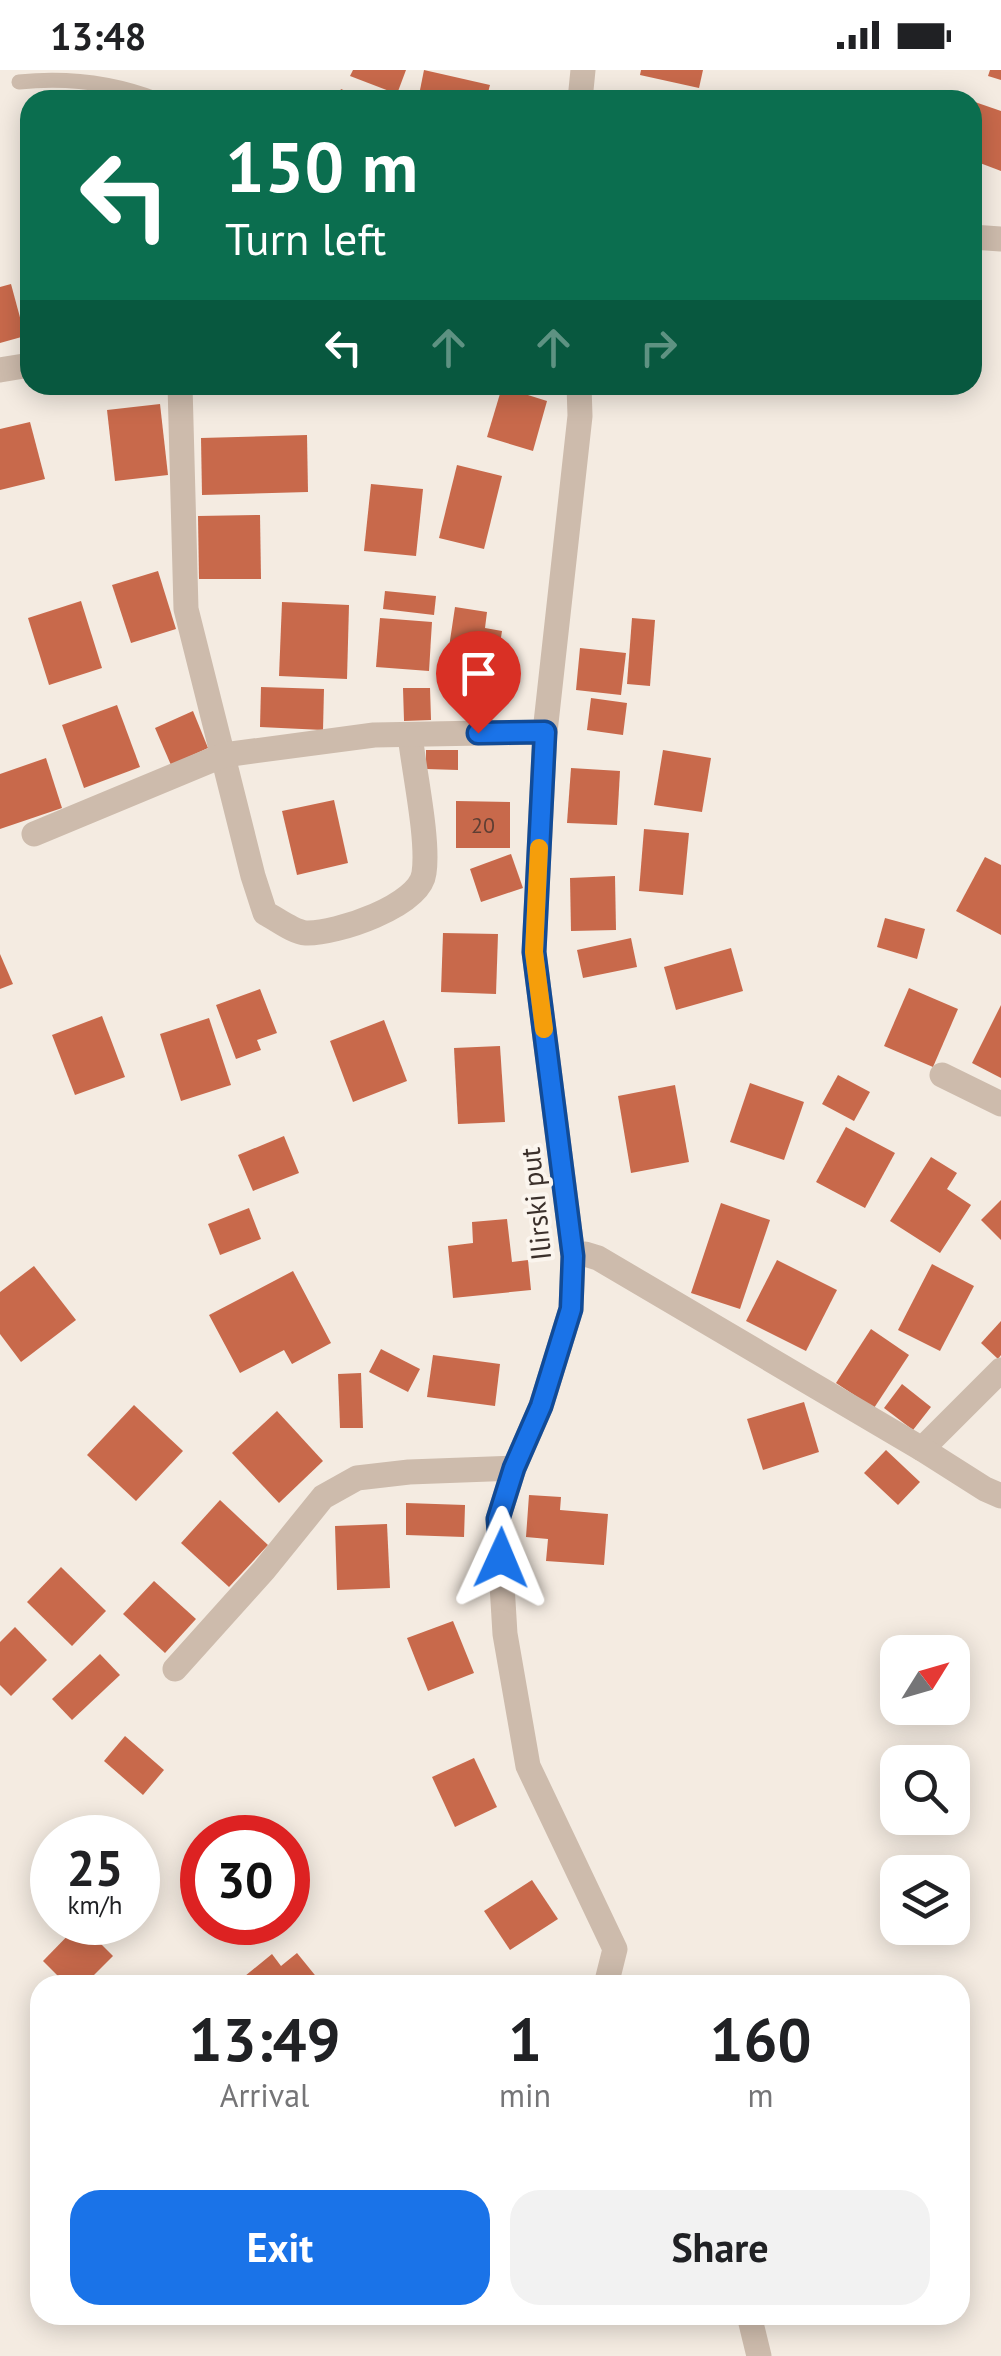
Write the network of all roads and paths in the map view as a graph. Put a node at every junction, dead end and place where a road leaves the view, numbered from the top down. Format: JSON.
{"nodes":[{"id":1,"x":19,"y":82,"type":"dead end"},
{"id":2,"x":125,"y":90,"type":"edge"},
{"id":3,"x":180,"y":395,"type":"edge"},
{"id":4,"x":580,"y":395,"type":"edge"},
{"id":5,"x":545,"y":732,"type":"junction"},
{"id":6,"x":410,"y":735,"type":"junction"},
{"id":7,"x":224,"y":755,"type":"junction"},
{"id":8,"x":34,"y":834,"type":"dead end"},
{"id":9,"x":942,"y":1075,"type":"dead end"},
{"id":10,"x":1001,"y":1104,"type":"edge"},
{"id":11,"x":573,"y":1256,"type":"junction"},
{"id":12,"x":1001,"y":1370,"type":"edge"},
{"id":13,"x":922,"y":1449,"type":"junction"},
{"id":14,"x":514,"y":1468,"type":"junction"},
{"id":15,"x":1001,"y":1496,"type":"edge"},
{"id":16,"x":175,"y":1669,"type":"dead end"},
{"id":17,"x":608,"y":1975,"type":"edge"},
{"id":18,"x":751,"y":2325,"type":"edge"},
{"id":19,"x":759,"y":2356,"type":"edge"}],
"edges":[{"from":1,"to":2,"type":"lane"},
{"from":3,"to":7,"type":"street"},
{"from":4,"to":5,"type":"street","name":"Ilirski put"},
{"from":5,"to":6,"type":"street"},
{"from":5,"to":11,"type":"street","name":"Ilirski put"},
{"from":6,"to":7,"type":"street"},
{"from":6,"to":7,"type":"street"},
{"from":7,"to":8,"type":"street"},
{"from":9,"to":10,"type":"street"},
{"from":11,"to":13,"type":"street"},
{"from":11,"to":14,"type":"street","name":"Ilirski put"},
{"from":12,"to":13,"type":"street"},
{"from":13,"to":15,"type":"street"},
{"from":14,"to":16,"type":"street"},
{"from":14,"to":17,"type":"street","name":"Ilirski put"},
{"from":18,"to":19,"type":"street"}]}
